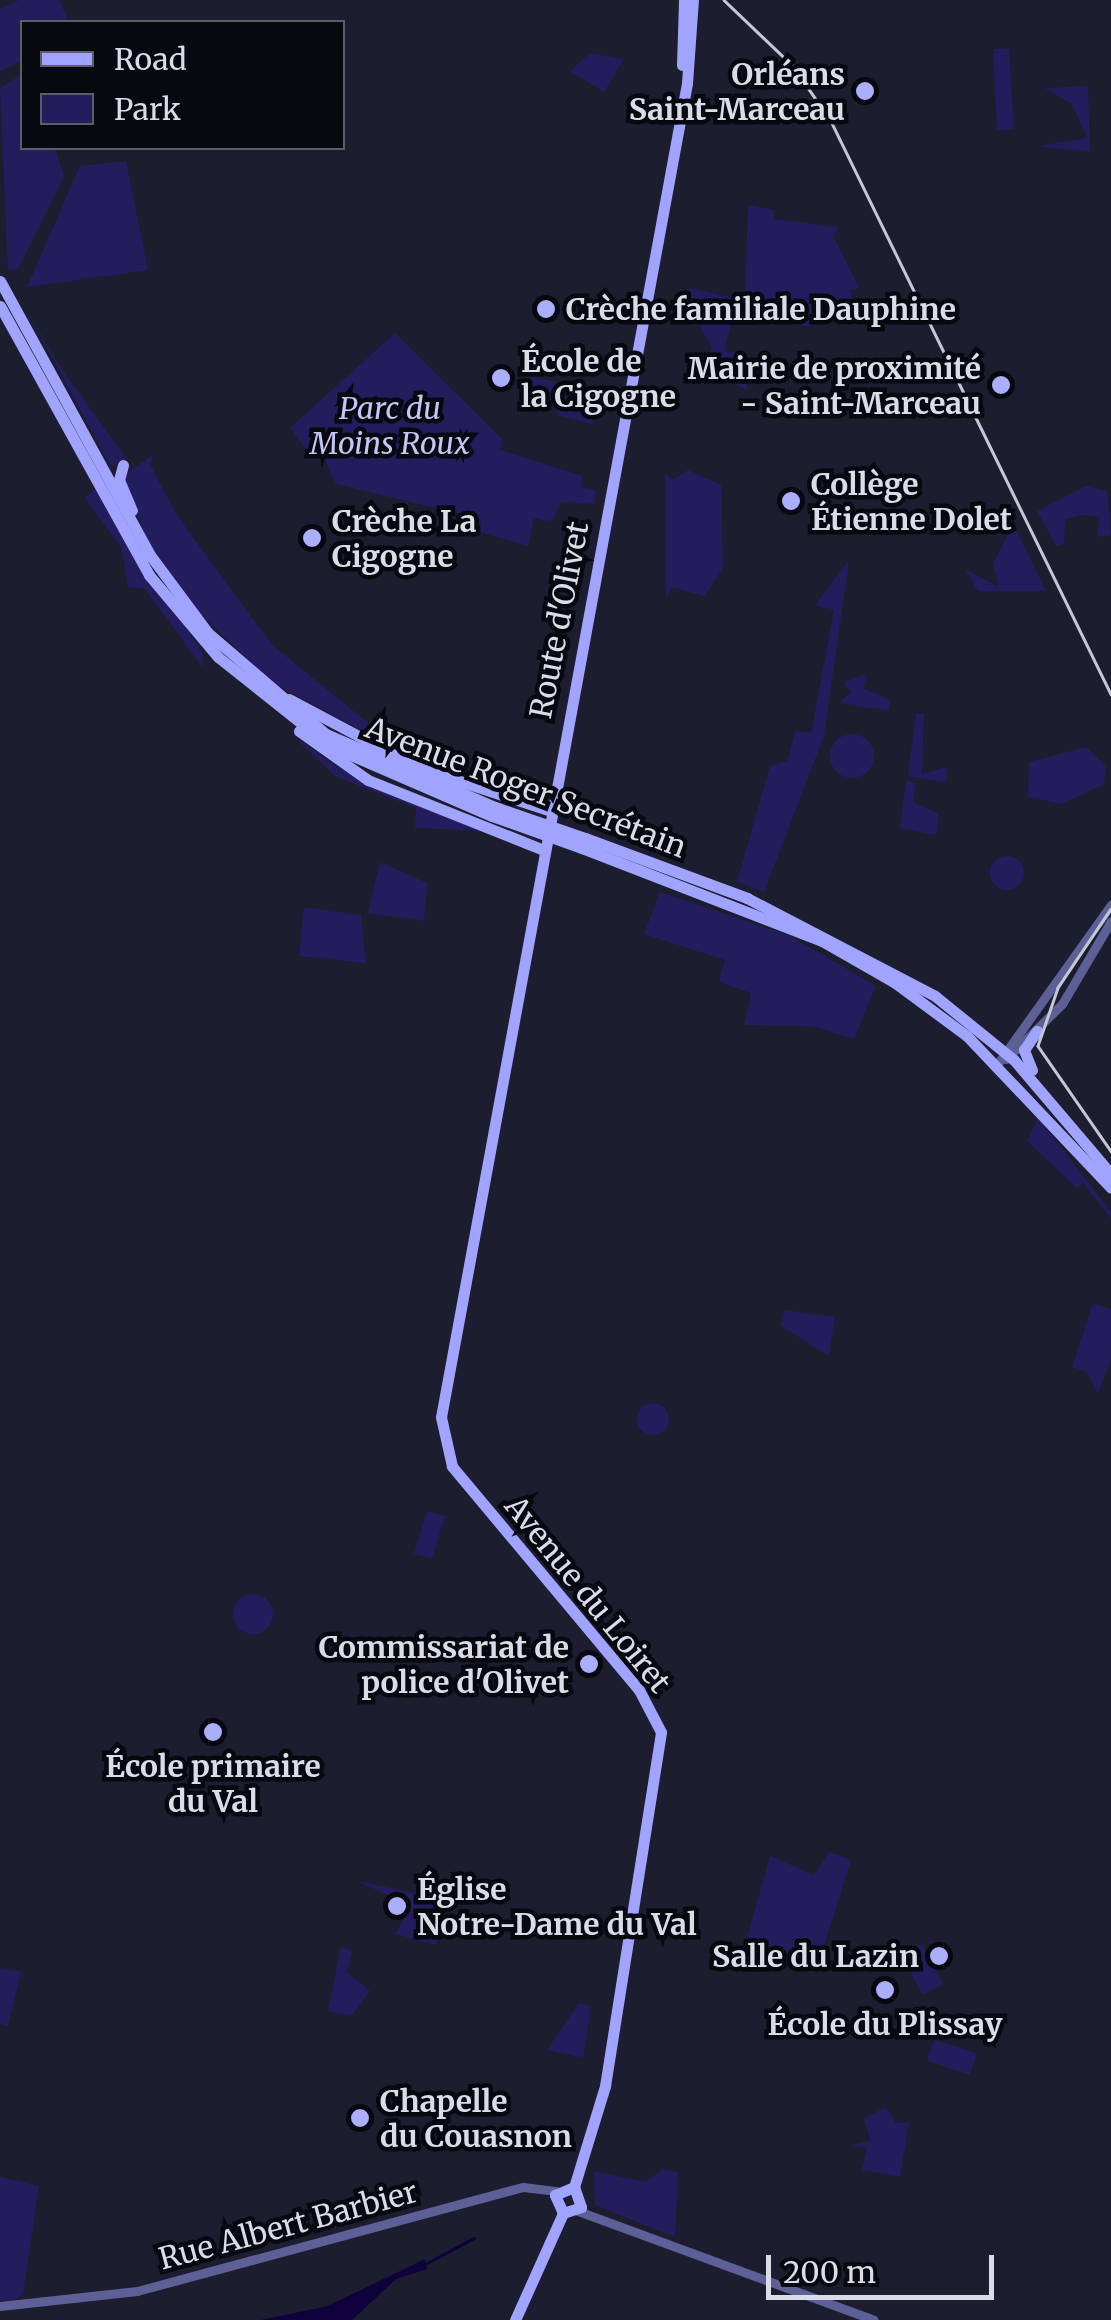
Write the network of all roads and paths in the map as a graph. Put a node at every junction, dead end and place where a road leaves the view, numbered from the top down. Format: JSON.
{"nodes":[{"id":1,"x":684,"y":0,"type":"edge"},
{"id":2,"x":693,"y":0,"type":"edge"},
{"id":3,"x":683,"y":92,"type":"junction"},
{"id":4,"x":0,"y":282,"type":"edge"},
{"id":5,"x":0,"y":306,"type":"edge"},
{"id":6,"x":123,"y":465,"type":"dead end"},
{"id":7,"x":150,"y":556,"type":"junction"},
{"id":8,"x":164,"y":598,"type":"junction"},
{"id":9,"x":208,"y":665,"type":"dead end"},
{"id":10,"x":252,"y":676,"type":"junction"},
{"id":11,"x":293,"y":724,"type":"junction"},
{"id":12,"x":548,"y":810,"type":"junction"},
{"id":13,"x":493,"y":811,"type":"junction"},
{"id":14,"x":583,"y":843,"type":"junction"},
{"id":15,"x":542,"y":849,"type":"junction"},
{"id":16,"x":1111,"y":905,"type":"edge"},
{"id":17,"x":1111,"y":921,"type":"edge"},
{"id":18,"x":1046,"y":996,"type":"junction"},
{"id":19,"x":1062,"y":1004,"type":"junction"},
{"id":20,"x":1037,"y":1031,"type":"junction"},
{"id":21,"x":1002,"y":1057,"type":"junction"},
{"id":22,"x":1054,"y":1116,"type":"junction"},
{"id":23,"x":1090,"y":1150,"type":"junction"},
{"id":24,"x":484,"y":1158,"type":"joint"},
{"id":25,"x":1111,"y":1174,"type":"edge"},
{"id":26,"x":1111,"y":1188,"type":"edge"},
{"id":27,"x":1111,"y":1199,"type":"edge"},
{"id":28,"x":574,"y":2187,"type":"junction"},
{"id":29,"x":557,"y":2192,"type":"junction"},
{"id":30,"x":578,"y":2210,"type":"junction"},
{"id":31,"x":563,"y":2214,"type":"junction"},
{"id":32,"x":0,"y":2306,"type":"edge"},
{"id":33,"x":515,"y":2320,"type":"edge"},
{"id":34,"x":874,"y":2320,"type":"edge"}],
"edges":[{"from":1,"to":3,"type":"main road","name":"Route d'Olivet"},
{"from":2,"to":3,"type":"main road","name":"Route d'Olivet"},
{"from":3,"to":12,"type":"main road","name":"Route d'Olivet"},
{"from":4,"to":7,"type":"main road","name":"Avenue Roger Secrétain"},
{"from":5,"to":8,"type":"main road","name":"Avenue Roger Secrétain"},
{"from":6,"to":7,"type":"main road"},
{"from":7,"to":10,"type":"main road","name":"Avenue Roger Secrétain"},
{"from":8,"to":9,"type":"main road"},
{"from":8,"to":11,"type":"main road","name":"Avenue Roger Secrétain"},
{"from":10,"to":12,"type":"main road"},
{"from":10,"to":13,"type":"main road","name":"Avenue Roger Secrétain"},
{"from":11,"to":13,"type":"main road","name":"Avenue Roger Secrétain"},
{"from":11,"to":15,"type":"main road"},
{"from":12,"to":15,"type":"main road","name":"Route d'Olivet"},
{"from":13,"to":14,"type":"main road","name":"Avenue Roger Secrétain","bridge":true},
{"from":14,"to":21,"type":"main road","name":"Avenue Roger Secrétain"},
{"from":14,"to":21,"type":"main road","name":"Avenue Roger Secrétain"},
{"from":15,"to":24,"type":"main road","name":"Route d'Olivet"},
{"from":16,"to":18,"type":"street"},
{"from":17,"to":19,"type":"street"},
{"from":18,"to":19,"type":"street"},
{"from":18,"to":21,"type":"street"},
{"from":19,"to":20,"type":"street"},
{"from":20,"to":21,"type":"street"},
{"from":20,"to":23,"type":"main road"},
{"from":21,"to":22,"type":"main road","name":"Avenue Roger Secrétain"},
{"from":22,"to":23,"type":"main road","name":"Avenue Roger Secrétain"},
{"from":22,"to":26,"type":"main road","name":"Avenue Roger Secrétain"},
{"from":22,"to":27,"type":"main road"},
{"from":23,"to":25,"type":"main road","name":"Avenue Roger Secrétain"},
{"from":24,"to":28,"type":"main road","name":"Avenue du Loiret"},
{"from":28,"to":29,"type":"main road"},
{"from":28,"to":30,"type":"main road"},
{"from":29,"to":31,"type":"main road"},
{"from":29,"to":32,"type":"street","name":"Rue Albert Barbier"},
{"from":30,"to":31,"type":"main road"},
{"from":30,"to":34,"type":"street"},
{"from":31,"to":33,"type":"main road"}]}
